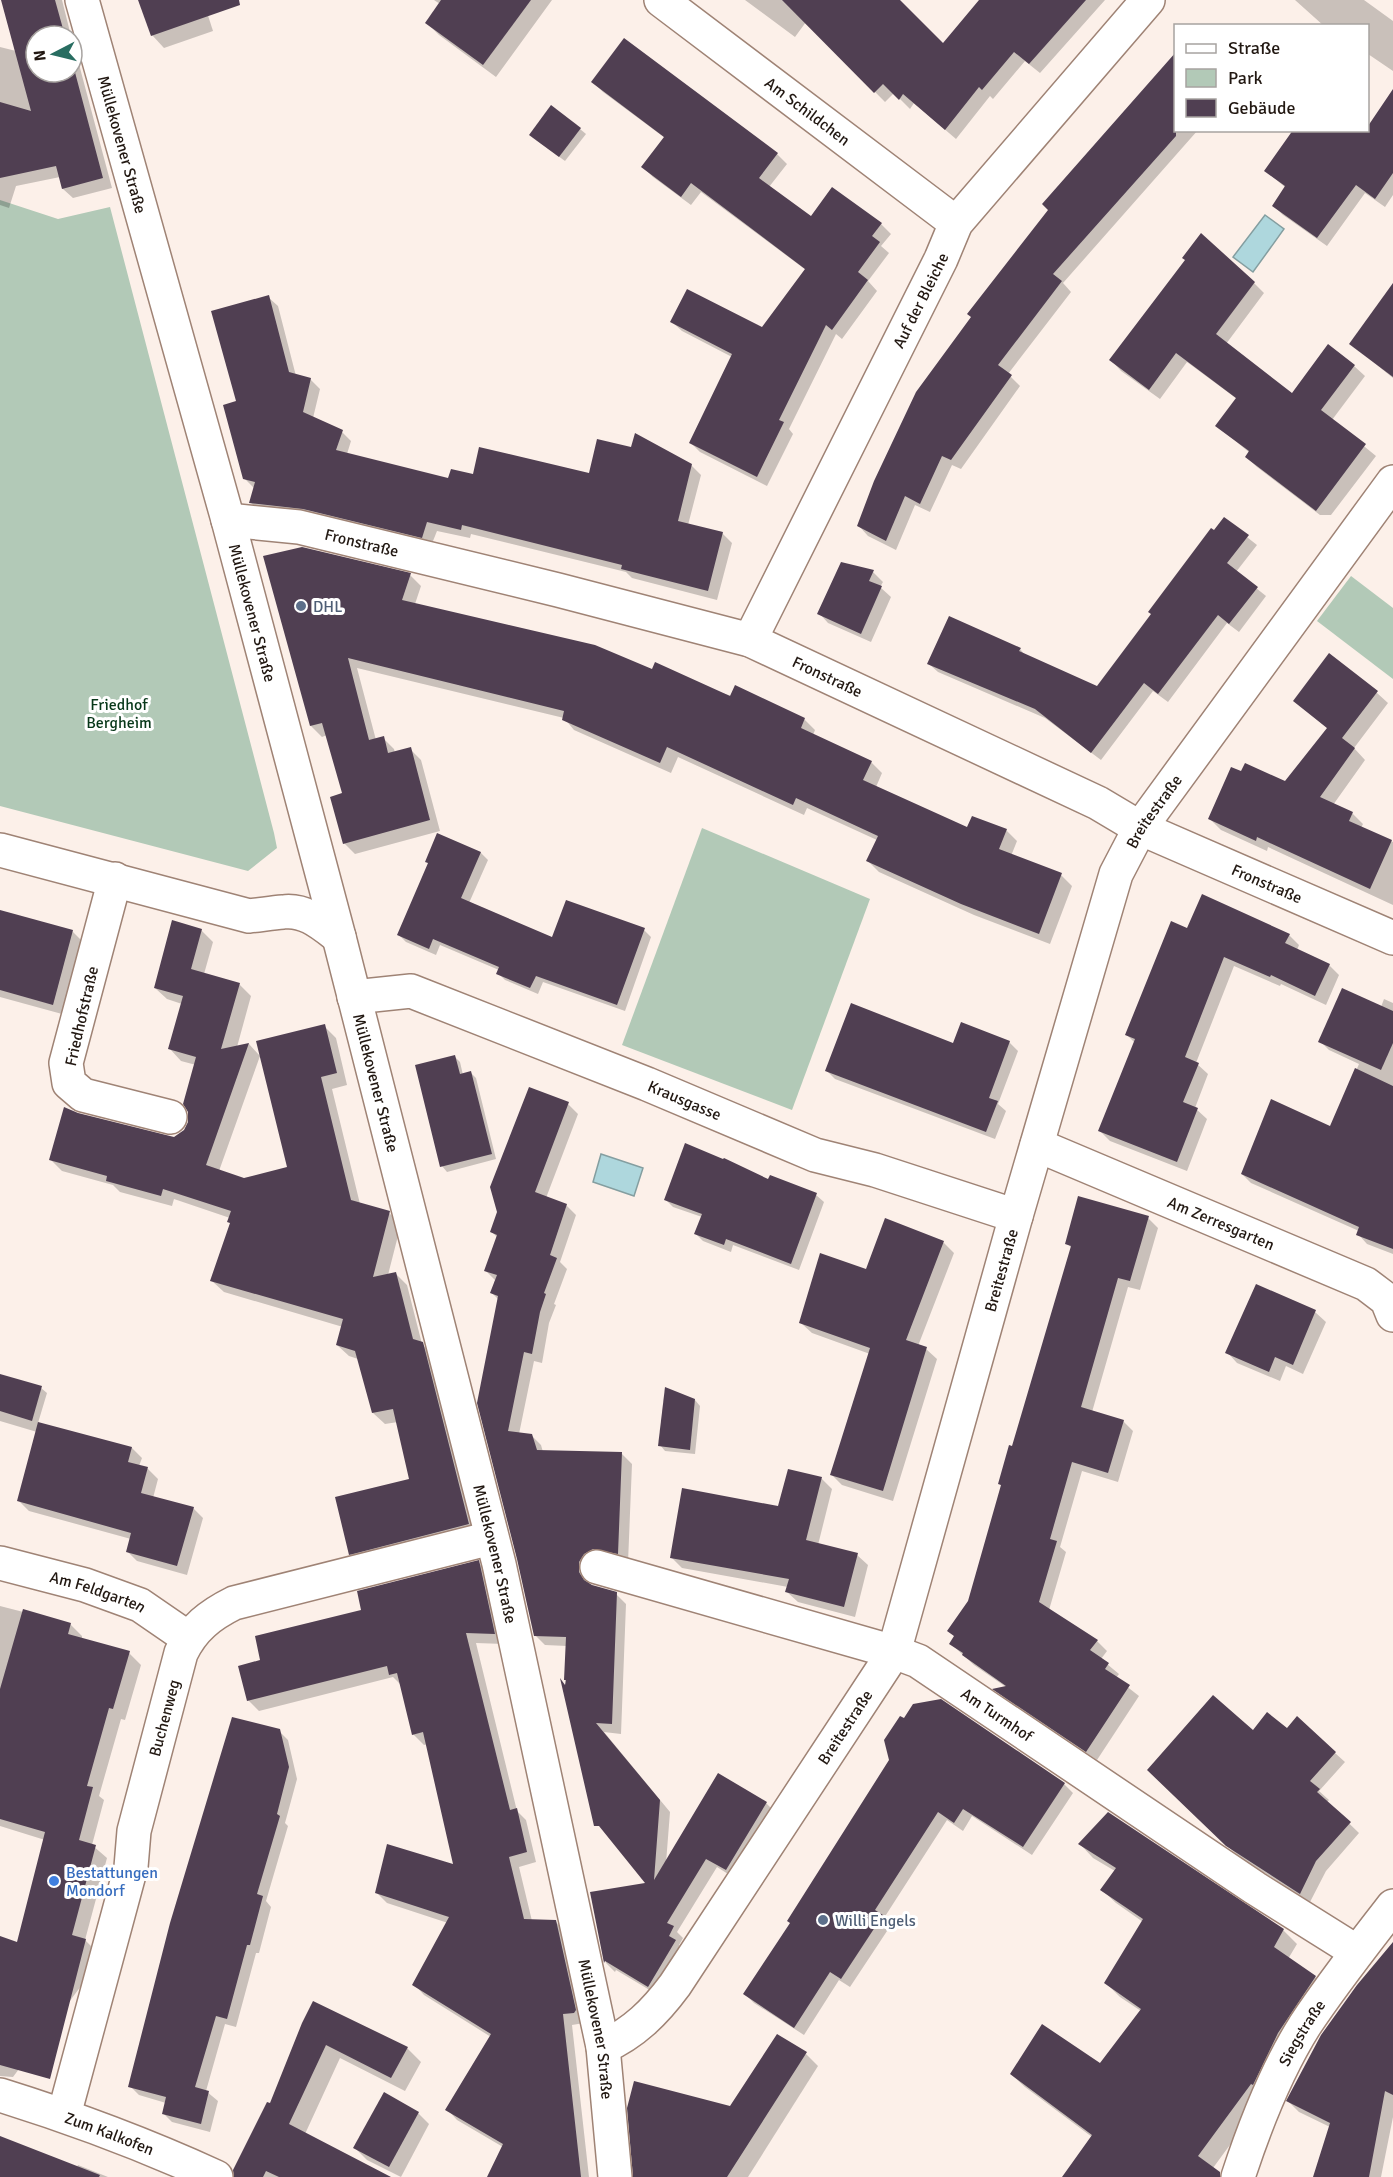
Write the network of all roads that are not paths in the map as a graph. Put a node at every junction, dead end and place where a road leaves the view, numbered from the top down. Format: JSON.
{"nodes":[{"id":1,"x":82,"y":0,"type":"edge"},
{"id":2,"x":661,"y":0,"type":"edge"},
{"id":3,"x":1148,"y":0,"type":"edge"},
{"id":4,"x":956,"y":223,"type":"junction"},
{"id":5,"x":1393,"y":482,"type":"edge"},
{"id":6,"x":228,"y":520,"type":"junction"},
{"id":7,"x":750,"y":640,"type":"junction"},
{"id":8,"x":1140,"y":828,"type":"junction"},
{"id":9,"x":0,"y":850,"type":"edge"},
{"id":10,"x":115,"y":879,"type":"junction"},
{"id":11,"x":339,"y":937,"type":"junction"},
{"id":12,"x":1393,"y":938,"type":"edge"},
{"id":13,"x":354,"y":997,"type":"junction"},
{"id":14,"x":170,"y":1117,"type":"dead end"},
{"id":15,"x":1037,"y":1144,"type":"junction"},
{"id":16,"x":1016,"y":1216,"type":"junction"},
{"id":17,"x":1393,"y":1315,"type":"edge"},
{"id":18,"x":491,"y":1538,"type":"junction"},
{"id":19,"x":0,"y":1563,"type":"edge"},
{"id":20,"x":597,"y":1568,"type":"dead end"},
{"id":21,"x":188,"y":1638,"type":"junction"},
{"id":22,"x":894,"y":1652,"type":"junction"},
{"id":23,"x":1393,"y":1906,"type":"edge"},
{"id":24,"x":1357,"y":1953,"type":"junction"},
{"id":25,"x":603,"y":2047,"type":"junction"},
{"id":26,"x":0,"y":2095,"type":"edge"},
{"id":27,"x":64,"y":2115,"type":"junction"},
{"id":28,"x":216,"y":2177,"type":"edge"},
{"id":29,"x":615,"y":2177,"type":"edge"},
{"id":30,"x":1238,"y":2177,"type":"edge"}],
"edges":[{"from":1,"to":6,"type":"street","name":"Müllekovener Straße"},
{"from":2,"to":4,"type":"street","name":"Am Schildchen"},
{"from":3,"to":4,"type":"street","name":"Auf der Bleiche"},
{"from":4,"to":7,"type":"street","name":"Auf der Bleiche"},
{"from":5,"to":8,"type":"street","name":"Breitestraße"},
{"from":6,"to":7,"type":"street","name":"Fronstraße"},
{"from":6,"to":11,"type":"street","name":"Müllekovener Straße"},
{"from":7,"to":8,"type":"street","name":"Fronstraße"},
{"from":8,"to":12,"type":"street","name":"Fronstraße"},
{"from":8,"to":15,"type":"street","name":"Breitestraße"},
{"from":9,"to":10,"type":"street"},
{"from":10,"to":11,"type":"street"},
{"from":10,"to":14,"type":"street","name":"Friedhofstraße"},
{"from":11,"to":13,"type":"street","name":"Müllekovener Straße"},
{"from":13,"to":16,"type":"street","name":"Krausgasse"},
{"from":13,"to":18,"type":"street","name":"Müllekovener Straße"},
{"from":15,"to":16,"type":"street","name":"Breitestraße"},
{"from":15,"to":17,"type":"street","name":"Am Zerresgarten"},
{"from":16,"to":22,"type":"street","name":"Breitestraße"},
{"from":18,"to":21,"type":"street","name":"Buchenweg"},
{"from":18,"to":25,"type":"street","name":"Müllekovener Straße"},
{"from":19,"to":21,"type":"street","name":"Am Feldgarten"},
{"from":20,"to":22,"type":"street","name":"Am Turmhof"},
{"from":21,"to":27,"type":"street","name":"Buchenweg"},
{"from":22,"to":24,"type":"street","name":"Am Turmhof"},
{"from":22,"to":25,"type":"street","name":"Breitestraße"},
{"from":23,"to":24,"type":"street","name":"Siegstraße"},
{"from":24,"to":30,"type":"street","name":"Siegstraße"},
{"from":25,"to":29,"type":"street","name":"Müllekovener Straße"},
{"from":26,"to":27,"type":"street","name":"Zum Kalkofen"},
{"from":27,"to":28,"type":"street","name":"Zum Kalkofen"}]}
